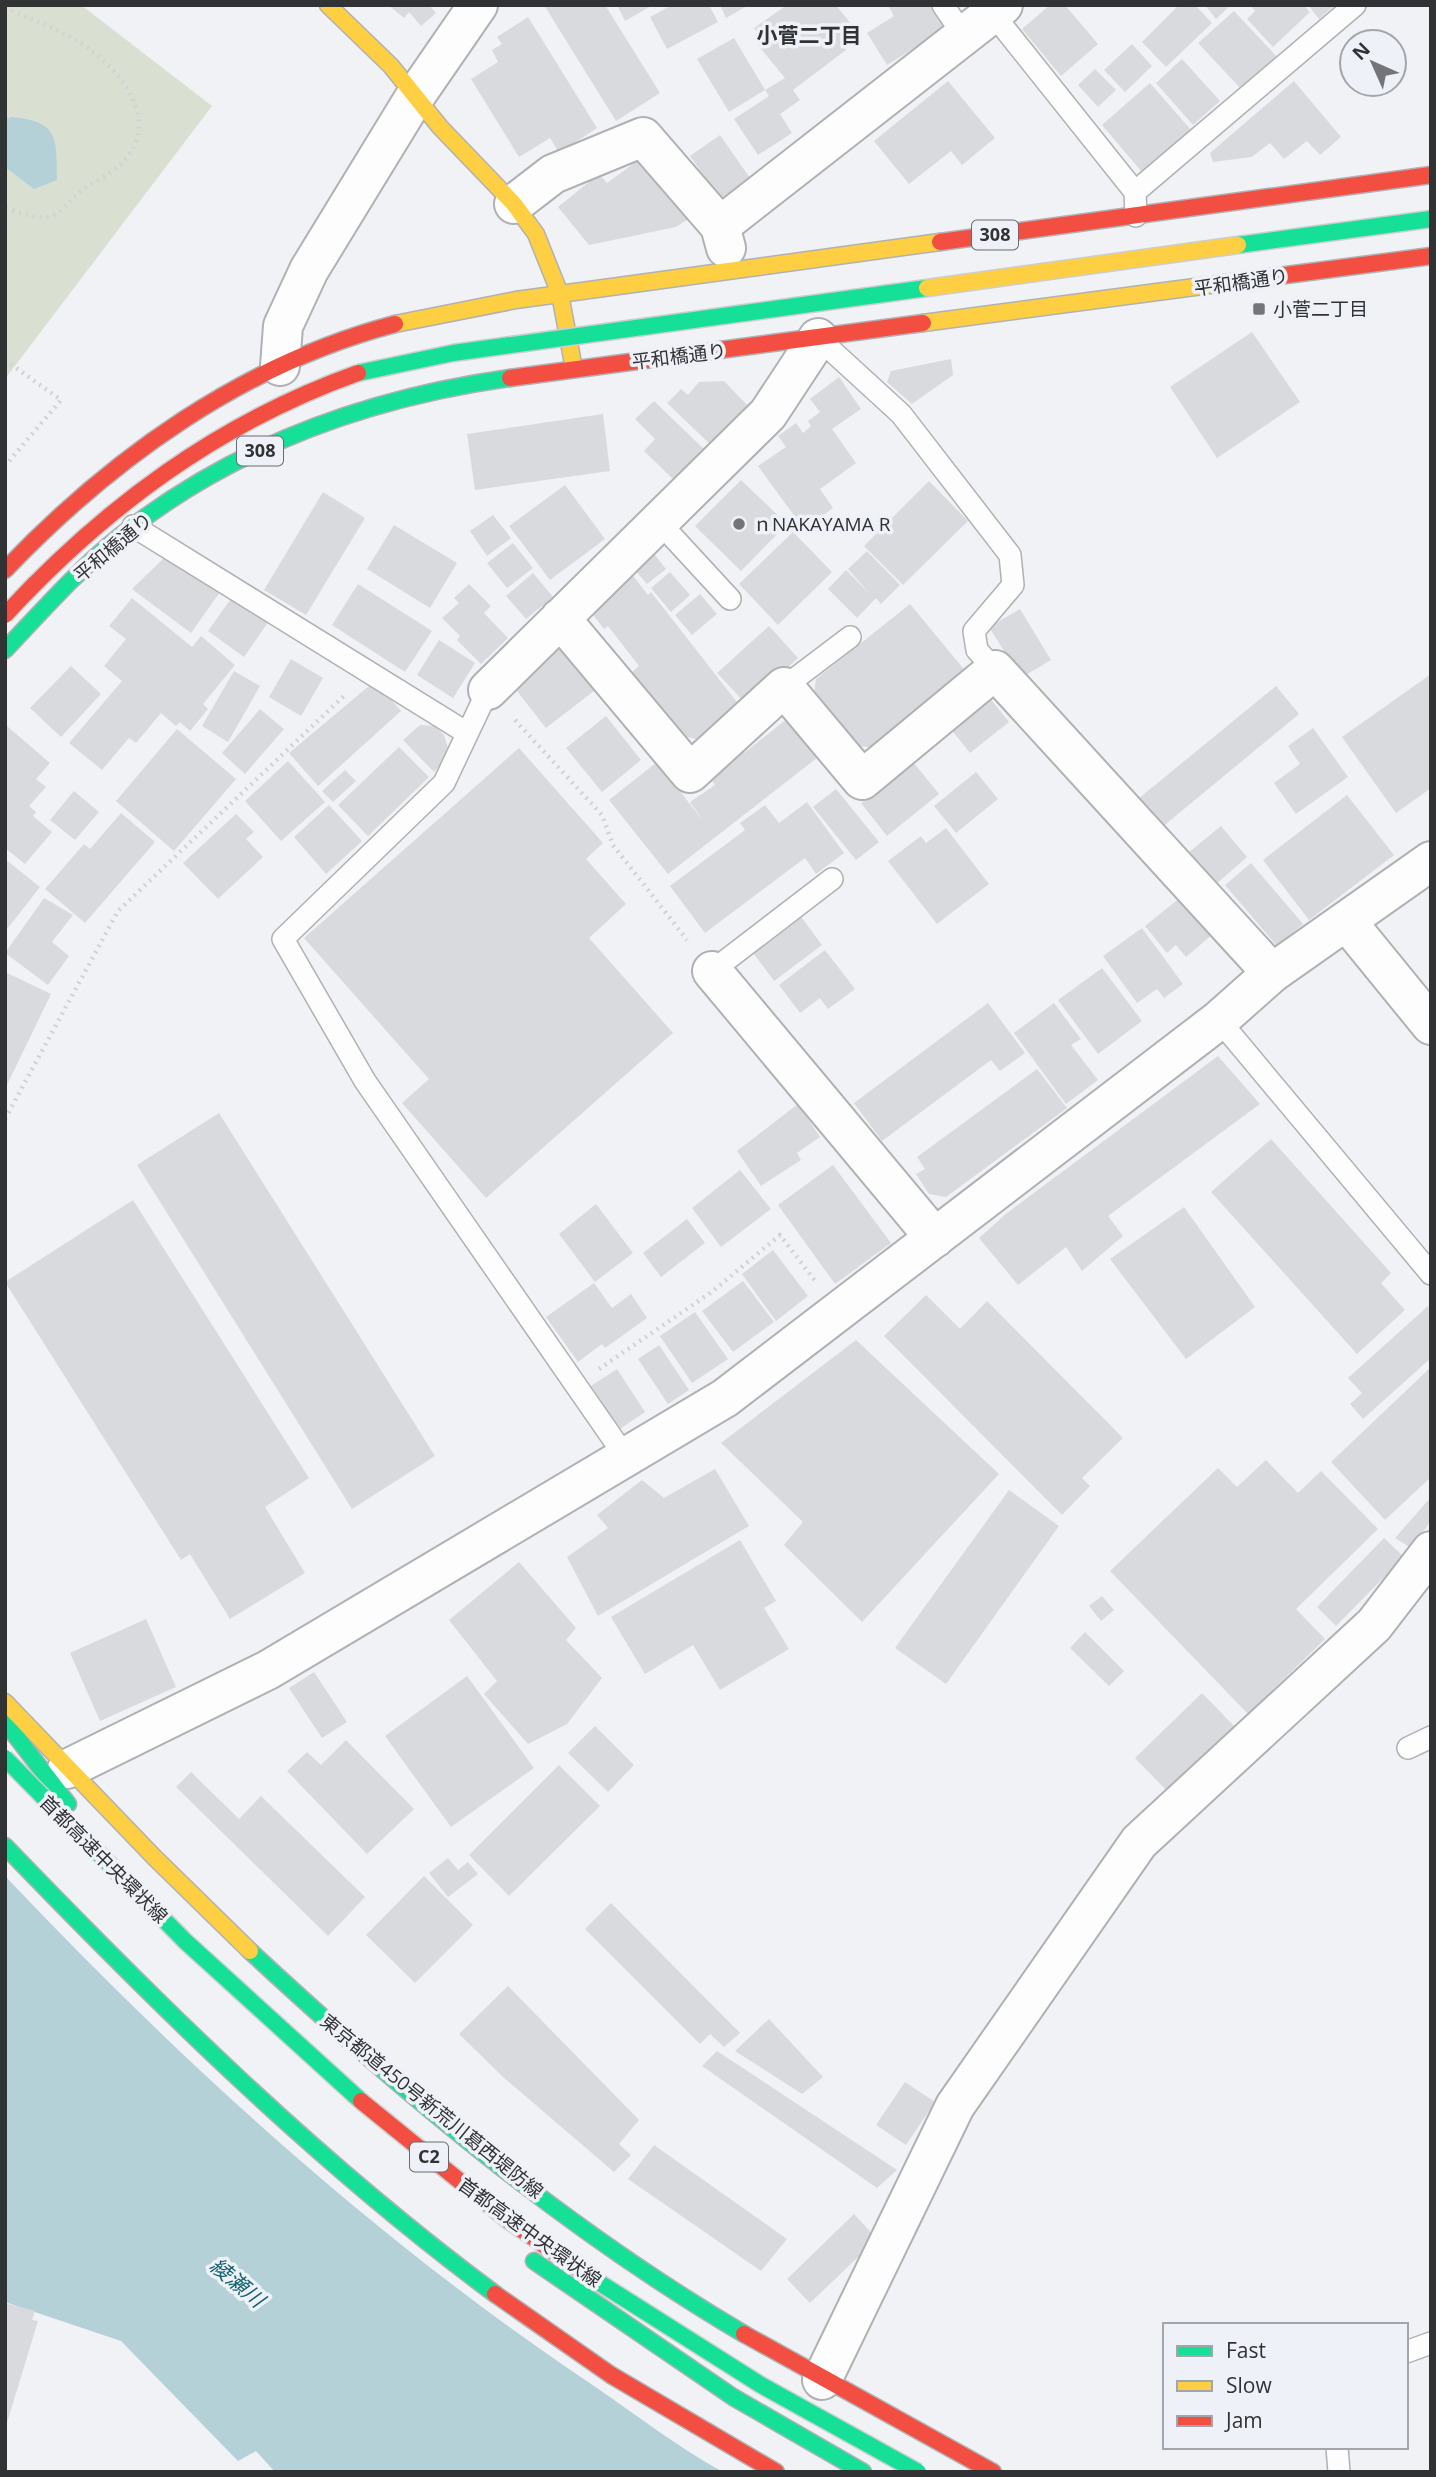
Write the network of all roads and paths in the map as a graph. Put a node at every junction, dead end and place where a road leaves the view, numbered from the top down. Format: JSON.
{"nodes":[{"id":1,"x":328,"y":5,"type":"edge"},
{"id":2,"x":478,"y":5,"type":"edge"},
{"id":3,"x":943,"y":5,"type":"edge"},
{"id":4,"x":1355,"y":5,"type":"edge"},
{"id":5,"x":5,"y":8,"type":"edge"},
{"id":6,"x":987,"y":18,"type":"edge"},
{"id":7,"x":416,"y":95,"type":"junction"},
{"id":8,"x":1431,"y":175,"type":"edge"},
{"id":9,"x":1135,"y":192,"type":"junction"},
{"id":10,"x":514,"y":204,"type":"junction"},
{"id":11,"x":5,"y":208,"type":"edge"},
{"id":12,"x":1136,"y":216,"type":"junction"},
{"id":13,"x":1431,"y":219,"type":"edge"},
{"id":14,"x":720,"y":226,"type":"junction"},
{"id":15,"x":1431,"y":256,"type":"edge"},
{"id":16,"x":731,"y":271,"type":"junction"},
{"id":17,"x":559,"y":294,"type":"junction"},
{"id":18,"x":818,"y":338,"type":"junction"},
{"id":19,"x":5,"y":360,"type":"edge"},
{"id":20,"x":280,"y":366,"type":"junction"},
{"id":21,"x":574,"y":369,"type":"junction"},
{"id":22,"x":5,"y":466,"type":"edge"},
{"id":23,"x":659,"y":522,"type":"junction"},
{"id":24,"x":134,"y":526,"type":"junction"},
{"id":25,"x":5,"y":570,"type":"edge"},
{"id":26,"x":730,"y":599,"type":"dead end"},
{"id":27,"x":5,"y":615,"type":"edge"},
{"id":28,"x":560,"y":618,"type":"junction"},
{"id":29,"x":850,"y":636,"type":"dead end"},
{"id":30,"x":5,"y":650,"type":"edge"},
{"id":31,"x":995,"y":670,"type":"junction"},
{"id":32,"x":370,"y":672,"type":"junction"},
{"id":33,"x":784,"y":687,"type":"junction"},
{"id":34,"x":488,"y":690,"type":"junction"},
{"id":35,"x":467,"y":733,"type":"junction"},
{"id":36,"x":1431,"y":861,"type":"edge"},
{"id":37,"x":832,"y":879,"type":"dead end"},
{"id":38,"x":1347,"y":922,"type":"junction"},
{"id":39,"x":712,"y":971,"type":"junction"},
{"id":40,"x":1272,"y":973,"type":"junction"},
{"id":41,"x":1219,"y":1020,"type":"junction"},
{"id":42,"x":1430,"y":1024,"type":"edge"},
{"id":43,"x":5,"y":1119,"type":"edge"},
{"id":44,"x":935,"y":1238,"type":"junction"},
{"id":45,"x":1431,"y":1274,"type":"edge"},
{"id":46,"x":838,"y":1311,"type":"junction"},
{"id":47,"x":576,"y":1385,"type":"junction"},
{"id":48,"x":627,"y":1459,"type":"junction"},
{"id":49,"x":1431,"y":1551,"type":"edge"},
{"id":50,"x":5,"y":1702,"type":"edge"},
{"id":51,"x":5,"y":1722,"type":"edge"},
{"id":52,"x":1431,"y":1737,"type":"edge"},
{"id":53,"x":1408,"y":1748,"type":"dead end"},
{"id":54,"x":5,"y":1756,"type":"edge"},
{"id":55,"x":67,"y":1769,"type":"junction"},
{"id":56,"x":5,"y":1846,"type":"edge"},
{"id":57,"x":344,"y":2108,"type":"dead end"},
{"id":58,"x":520,"y":2251,"type":"dead end"},
{"id":59,"x":1431,"y":2343,"type":"edge"},
{"id":60,"x":1408,"y":2352,"type":"edge"},
{"id":61,"x":822,"y":2380,"type":"junction"},
{"id":62,"x":1337,"y":2449,"type":"edge"},
{"id":63,"x":776,"y":2472,"type":"edge"},
{"id":64,"x":863,"y":2472,"type":"edge"},
{"id":65,"x":918,"y":2472,"type":"edge"},
{"id":66,"x":993,"y":2472,"type":"edge"},
{"id":67,"x":1339,"y":2472,"type":"edge"}],
"edges":[{"from":1,"to":7,"type":"main road"},
{"from":2,"to":7,"type":"street"},
{"from":3,"to":6,"type":"lane"},
{"from":4,"to":9,"type":"lane"},
{"from":5,"to":11,"type":"path"},
{"from":6,"to":9,"type":"lane"},
{"from":6,"to":14,"type":"street"},
{"from":7,"to":10,"type":"main road"},
{"from":7,"to":20,"type":"street"},
{"from":8,"to":12,"type":"main road","number":"308"},
{"from":9,"to":12,"type":"lane"},
{"from":10,"to":14,"type":"street"},
{"from":10,"to":17,"type":"main road"},
{"from":12,"to":16,"type":"main road","number":"308"},
{"from":13,"to":27,"type":"main road","bridge":true},
{"from":14,"to":16,"type":"street"},
{"from":15,"to":18,"type":"main road","name":"平和橋通り","number":"308"},
{"from":16,"to":17,"type":"main road","number":"308"},
{"from":17,"to":20,"type":"main road","number":"308"},
{"from":17,"to":21,"type":"main road"},
{"from":18,"to":21,"type":"main road","name":"平和橋通り","number":"308"},
{"from":18,"to":23,"type":"street"},
{"from":18,"to":31,"type":"lane"},
{"from":19,"to":22,"type":"path"},
{"from":20,"to":25,"type":"main road","number":"308"},
{"from":21,"to":24,"type":"main road","name":"平和橋通り","number":"308"},
{"from":23,"to":26,"type":"lane"},
{"from":23,"to":28,"type":"street"},
{"from":24,"to":30,"type":"main road","name":"平和橋通り","number":"308"},
{"from":24,"to":32,"type":"lane"},
{"from":28,"to":33,"type":"street"},
{"from":28,"to":34,"type":"street"},
{"from":29,"to":33,"type":"lane"},
{"from":31,"to":33,"type":"street"},
{"from":31,"to":40,"type":"street"},
{"from":32,"to":35,"type":"lane"},
{"from":32,"to":43,"type":"path"},
{"from":34,"to":35,"type":"lane"},
{"from":34,"to":39,"type":"path"},
{"from":35,"to":47,"type":"lane"},
{"from":36,"to":38,"type":"street"},
{"from":37,"to":39,"type":"lane"},
{"from":38,"to":40,"type":"street"},
{"from":38,"to":42,"type":"street"},
{"from":39,"to":44,"type":"street"},
{"from":40,"to":41,"type":"street"},
{"from":41,"to":44,"type":"street"},
{"from":41,"to":45,"type":"lane"},
{"from":44,"to":46,"type":"street"},
{"from":46,"to":47,"type":"path"},
{"from":46,"to":48,"type":"street"},
{"from":47,"to":48,"type":"lane"},
{"from":48,"to":55,"type":"street"},
{"from":49,"to":61,"type":"street"},
{"from":50,"to":55,"type":"main road","name":"東京都道450号新荒川葛西堤防線"},
{"from":51,"to":57,"type":"main road","bridge":true},
{"from":52,"to":53,"type":"lane"},
{"from":54,"to":65,"type":"main road","name":"首都高速中央環状線","number":"C2","bridge":true},
{"from":55,"to":61,"type":"main road","name":"東京都道450号新荒川葛西堤防線"},
{"from":56,"to":63,"type":"main road"},
{"from":58,"to":64,"type":"main road"},
{"from":59,"to":60,"type":"lane"},
{"from":61,"to":66,"type":"main road","name":"東京都道450号新荒川葛西堤防線"},
{"from":62,"to":67,"type":"lane"}]}
